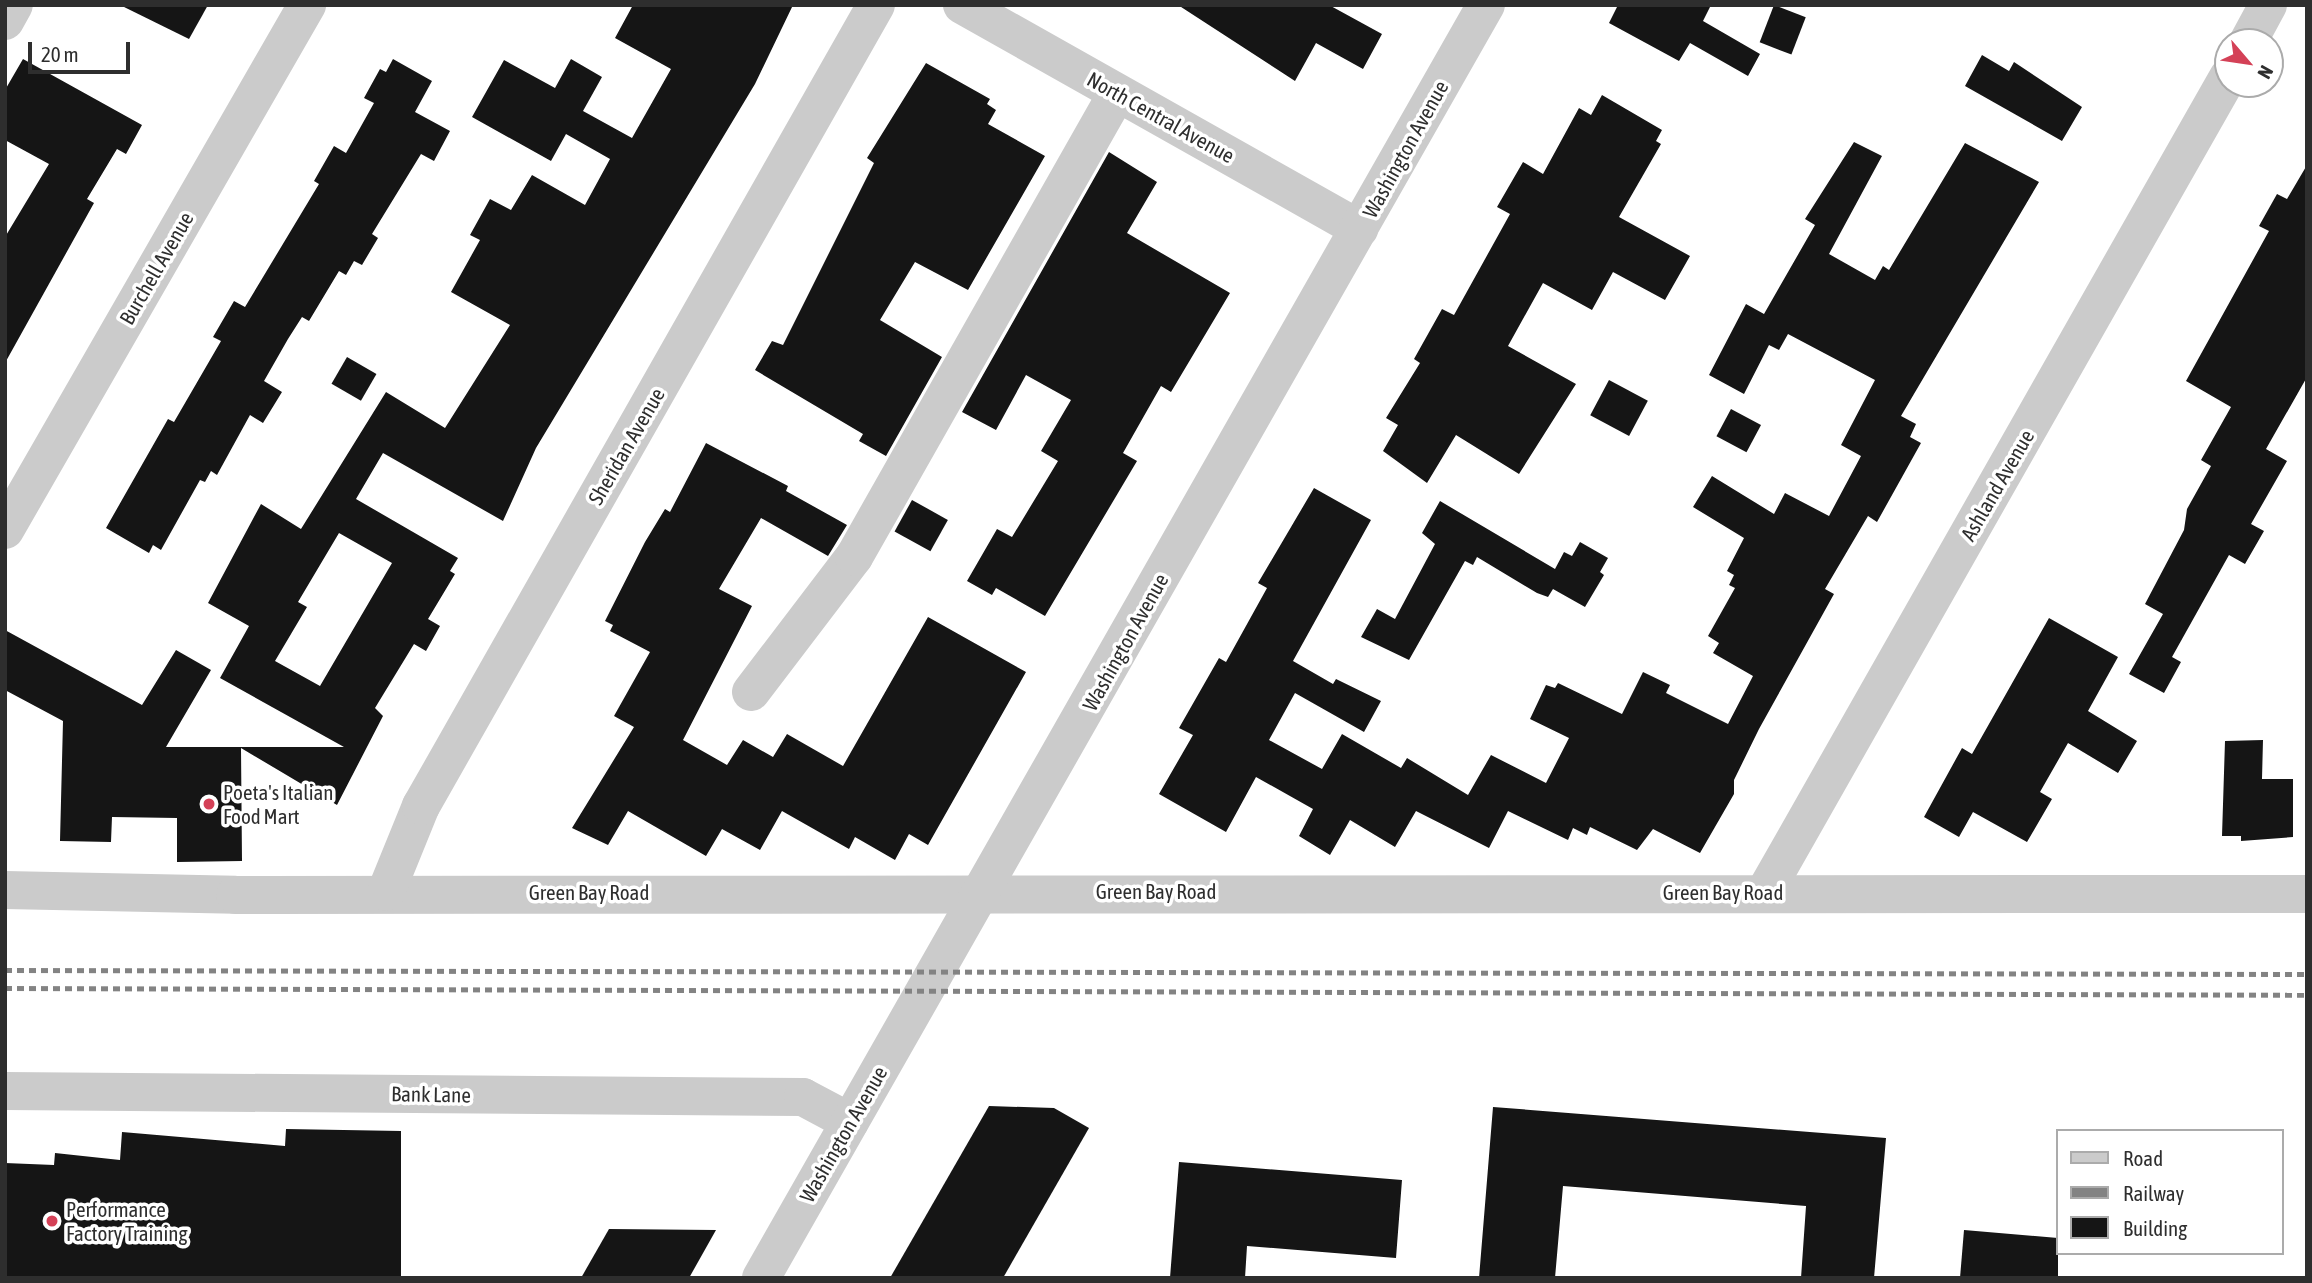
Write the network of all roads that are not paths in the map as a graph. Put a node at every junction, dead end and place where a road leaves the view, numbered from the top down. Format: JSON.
{"nodes":[{"id":1,"x":14,"y":5,"type":"edge"},
{"id":2,"x":307,"y":5,"type":"edge"},
{"id":3,"x":876,"y":5,"type":"edge"},
{"id":4,"x":962,"y":5,"type":"edge"},
{"id":5,"x":1486,"y":5,"type":"edge"},
{"id":6,"x":2269,"y":5,"type":"edge"},
{"id":7,"x":5,"y":21,"type":"edge"},
{"id":8,"x":2256,"y":28,"type":"edge"},
{"id":9,"x":1117,"y":93,"type":"junction"},
{"id":10,"x":2216,"y":98,"type":"edge"},
{"id":11,"x":1359,"y":229,"type":"junction"},
{"id":12,"x":5,"y":530,"type":"edge"},
{"id":13,"x":751,"y":692,"type":"dead end"},
{"id":14,"x":5,"y":890,"type":"edge"},
{"id":15,"x":984,"y":890,"type":"junction"},
{"id":16,"x":386,"y":892,"type":"junction"},
{"id":17,"x":1765,"y":892,"type":"junction"},
{"id":18,"x":2307,"y":894,"type":"edge"},
{"id":19,"x":5,"y":1091,"type":"edge"},
{"id":20,"x":850,"y":1122,"type":"junction"},
{"id":21,"x":761,"y":1278,"type":"edge"}],
"edges":[{"from":1,"to":7,"type":"street"},
{"from":2,"to":12,"type":"street","name":"Burchell Avenue"},
{"from":3,"to":16,"type":"street","name":"Sheridan Avenue"},
{"from":4,"to":9,"type":"street","name":"North Central Avenue"},
{"from":5,"to":11,"type":"street","name":"Washington Avenue"},
{"from":6,"to":8,"type":"street"},
{"from":9,"to":11,"type":"street","name":"North Central Avenue"},
{"from":9,"to":13,"type":"street"},
{"from":10,"to":17,"type":"street","name":"Ashland Avenue"},
{"from":11,"to":15,"type":"street","name":"Washington Avenue"},
{"from":14,"to":16,"type":"street","name":"Green Bay Road"},
{"from":15,"to":16,"type":"street","name":"Green Bay Road"},
{"from":15,"to":17,"type":"street","name":"Green Bay Road"},
{"from":15,"to":20,"type":"street","name":"Washington Avenue"},
{"from":17,"to":18,"type":"street","name":"Green Bay Road"},
{"from":19,"to":20,"type":"street","name":"Bank Lane"},
{"from":20,"to":21,"type":"street","name":"Washington Avenue"}]}
